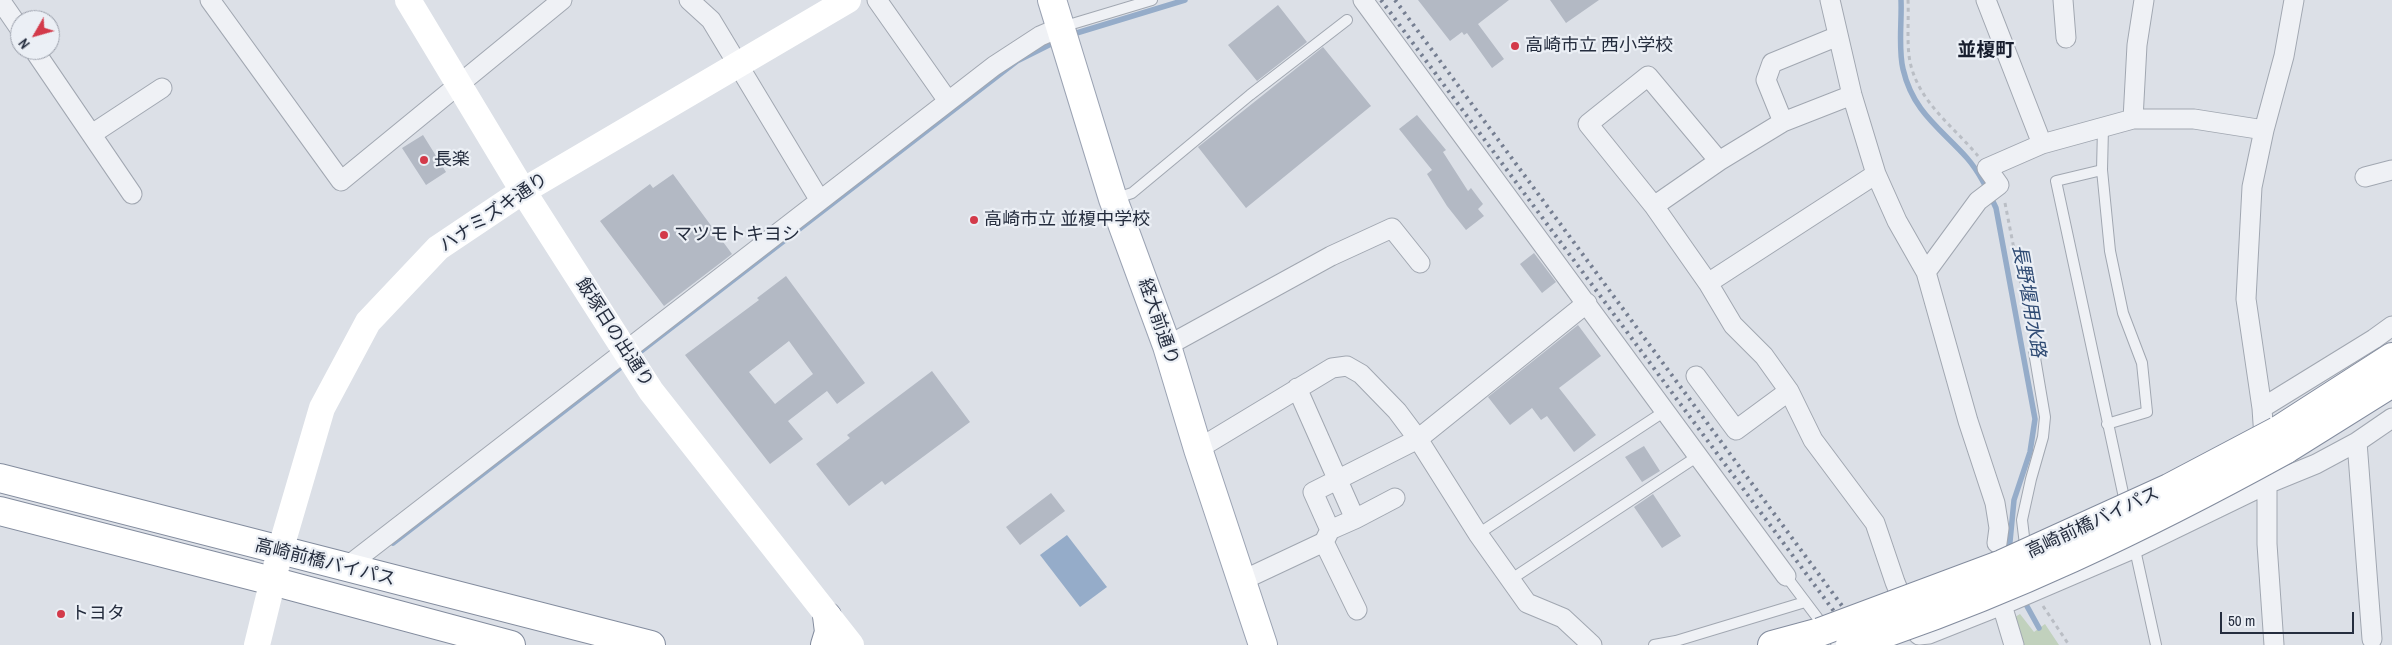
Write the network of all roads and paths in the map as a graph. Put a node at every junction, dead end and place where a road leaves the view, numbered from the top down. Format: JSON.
{"nodes":[{"id":1,"x":0,"y":0,"type":"edge"},
{"id":2,"x":210,"y":0,"type":"edge"},
{"id":3,"x":408,"y":0,"type":"edge"},
{"id":4,"x":562,"y":0,"type":"edge"},
{"id":5,"x":689,"y":0,"type":"edge"},
{"id":6,"x":848,"y":0,"type":"edge"},
{"id":7,"x":877,"y":0,"type":"edge"},
{"id":8,"x":1052,"y":0,"type":"edge"},
{"id":9,"x":1152,"y":0,"type":"edge"},
{"id":10,"x":1363,"y":0,"type":"edge"},
{"id":11,"x":1830,"y":0,"type":"edge"},
{"id":12,"x":1908,"y":0,"type":"edge"},
{"id":13,"x":1986,"y":0,"type":"edge"},
{"id":14,"x":2063,"y":0,"type":"edge"},
{"id":15,"x":2144,"y":0,"type":"edge"},
{"id":16,"x":2294,"y":0,"type":"edge"},
{"id":17,"x":10,"y":14,"type":"edge"},
{"id":18,"x":1347,"y":20,"type":"dead end"},
{"id":19,"x":1061,"y":27,"type":"junction"},
{"id":20,"x":1838,"y":36,"type":"junction"},
{"id":21,"x":2066,"y":38,"type":"dead end"},
{"id":22,"x":41,"y":60,"type":"edge"},
{"id":23,"x":738,"y":65,"type":"junction"},
{"id":24,"x":459,"y":86,"type":"junction"},
{"id":25,"x":162,"y":88,"type":"dead end"},
{"id":26,"x":1852,"y":96,"type":"junction"},
{"id":27,"x":948,"y":101,"type":"junction"},
{"id":28,"x":2133,"y":119,"type":"junction"},
{"id":29,"x":1783,"y":122,"type":"junction"},
{"id":30,"x":2103,"y":128,"type":"junction"},
{"id":31,"x":2264,"y":130,"type":"junction"},
{"id":32,"x":92,"y":134,"type":"junction"},
{"id":33,"x":2042,"y":144,"type":"junction"},
{"id":34,"x":1718,"y":162,"type":"junction"},
{"id":35,"x":1987,"y":168,"type":"junction"},
{"id":36,"x":2102,"y":170,"type":"junction"},
{"id":37,"x":2392,"y":170,"type":"edge"},
{"id":38,"x":1876,"y":174,"type":"junction"},
{"id":39,"x":2365,"y":177,"type":"dead end"},
{"id":40,"x":523,"y":191,"type":"junction"},
{"id":41,"x":1990,"y":192,"type":"junction"},
{"id":42,"x":132,"y":194,"type":"dead end"},
{"id":43,"x":819,"y":199,"type":"junction"},
{"id":44,"x":1113,"y":199,"type":"junction"},
{"id":45,"x":1654,"y":206,"type":"junction"},
{"id":46,"x":1420,"y":263,"type":"dead end"},
{"id":47,"x":1926,"y":272,"type":"junction"},
{"id":48,"x":1708,"y":283,"type":"junction"},
{"id":49,"x":1587,"y":304,"type":"junction"},
{"id":50,"x":2392,"y":326,"type":"edge"},
{"id":51,"x":1167,"y":346,"type":"junction"},
{"id":52,"x":623,"y":351,"type":"junction"},
{"id":53,"x":2034,"y":352,"type":"joint"},
{"id":54,"x":2392,"y":357,"type":"edge"},
{"id":55,"x":1696,"y":376,"type":"dead end"},
{"id":56,"x":2392,"y":383,"type":"edge"},
{"id":57,"x":1297,"y":388,"type":"junction"},
{"id":58,"x":1789,"y":391,"type":"junction"},
{"id":59,"x":2262,"y":408,"type":"junction"},
{"id":60,"x":1665,"y":411,"type":"junction"},
{"id":61,"x":2392,"y":418,"type":"edge"},
{"id":62,"x":2107,"y":424,"type":"junction"},
{"id":63,"x":1418,"y":439,"type":"junction"},
{"id":64,"x":2281,"y":440,"type":"junction"},
{"id":65,"x":2357,"y":442,"type":"junction"},
{"id":66,"x":1198,"y":448,"type":"junction"},
{"id":67,"x":1698,"y":456,"type":"junction"},
{"id":68,"x":0,"y":478,"type":"edge"},
{"id":69,"x":1337,"y":478,"type":"junction"},
{"id":70,"x":2267,"y":484,"type":"junction"},
{"id":71,"x":1395,"y":498,"type":"dead end"},
{"id":72,"x":0,"y":511,"type":"edge"},
{"id":73,"x":1355,"y":519,"type":"junction"},
{"id":74,"x":1478,"y":534,"type":"junction"},
{"id":75,"x":1327,"y":536,"type":"junction"},
{"id":76,"x":2135,"y":548,"type":"junction"},
{"id":77,"x":280,"y":551,"type":"junction"},
{"id":78,"x":1992,"y":551,"type":"junction"},
{"id":79,"x":344,"y":568,"type":"junction"},
{"id":80,"x":1786,"y":576,"type":"joint"},
{"id":81,"x":1510,"y":580,"type":"junction"},
{"id":82,"x":272,"y":581,"type":"junction"},
{"id":83,"x":1241,"y":581,"type":"junction"},
{"id":84,"x":2032,"y":593,"type":"junction"},
{"id":85,"x":1805,"y":602,"type":"junction"},
{"id":86,"x":2007,"y":604,"type":"junction"},
{"id":87,"x":1357,"y":610,"type":"dead end"},
{"id":88,"x":827,"y":616,"type":"junction"},
{"id":89,"x":259,"y":637,"type":"edge"},
{"id":90,"x":1829,"y":639,"type":"edge"},
{"id":91,"x":2372,"y":639,"type":"dead end"},
{"id":92,"x":241,"y":645,"type":"edge"},
{"id":93,"x":510,"y":645,"type":"edge"},
{"id":94,"x":651,"y":645,"type":"edge"},
{"id":95,"x":826,"y":645,"type":"edge"},
{"id":96,"x":851,"y":645,"type":"edge"},
{"id":97,"x":1263,"y":645,"type":"edge"},
{"id":98,"x":1592,"y":645,"type":"edge"},
{"id":99,"x":1654,"y":645,"type":"edge"},
{"id":100,"x":1772,"y":645,"type":"edge"},
{"id":101,"x":1850,"y":645,"type":"edge"},
{"id":102,"x":2014,"y":645,"type":"edge"},
{"id":103,"x":2069,"y":645,"type":"edge"},
{"id":104,"x":2156,"y":645,"type":"edge"},
{"id":105,"x":2274,"y":645,"type":"edge"}],
"edges":[{"from":1,"to":17,"type":"street"},
{"from":2,"to":24,"type":"street"},
{"from":3,"to":24,"type":"street","name":"飯塚日の出通り"},
{"from":4,"to":24,"type":"street"},
{"from":5,"to":23,"type":"street"},
{"from":6,"to":23,"type":"street","name":"ハナミズキ通り"},
{"from":7,"to":27,"type":"street"},
{"from":8,"to":19,"type":"main road","name":"経大前通り"},
{"from":9,"to":19,"type":"lane"},
{"from":10,"to":49,"type":"street"},
{"from":11,"to":20,"type":"street"},
{"from":12,"to":35,"type":"path"},
{"from":13,"to":33,"type":"street"},
{"from":14,"to":21,"type":"street"},
{"from":15,"to":28,"type":"street"},
{"from":16,"to":31,"type":"street"},
{"from":18,"to":44,"type":"lane"},
{"from":19,"to":27,"type":"street"},
{"from":19,"to":44,"type":"main road","name":"経大前通り"},
{"from":20,"to":26,"type":"street"},
{"from":20,"to":29,"type":"street"},
{"from":22,"to":32,"type":"street"},
{"from":23,"to":40,"type":"street","name":"ハナミズキ通り"},
{"from":23,"to":43,"type":"street"},
{"from":24,"to":40,"type":"street","name":"飯塚日の出通り"},
{"from":25,"to":32,"type":"street"},
{"from":26,"to":29,"type":"street"},
{"from":26,"to":38,"type":"street"},
{"from":27,"to":43,"type":"street"},
{"from":28,"to":30,"type":"street"},
{"from":28,"to":31,"type":"street"},
{"from":29,"to":34,"type":"street"},
{"from":30,"to":33,"type":"street"},
{"from":30,"to":36,"type":"lane"},
{"from":31,"to":59,"type":"street"},
{"from":32,"to":42,"type":"street"},
{"from":33,"to":35,"type":"street"},
{"from":34,"to":45,"type":"street"},
{"from":34,"to":45,"type":"street"},
{"from":35,"to":41,"type":"street"},
{"from":36,"to":62,"type":"lane"},
{"from":36,"to":62,"type":"lane"},
{"from":37,"to":39,"type":"street"},
{"from":38,"to":47,"type":"street"},
{"from":38,"to":48,"type":"street"},
{"from":40,"to":52,"type":"street","name":"飯塚日の出通り"},
{"from":40,"to":77,"type":"street","name":"ハナミズキ通り"},
{"from":41,"to":47,"type":"street"},
{"from":41,"to":53,"type":"path"},
{"from":43,"to":52,"type":"street"},
{"from":44,"to":51,"type":"main road","name":"経大前通り"},
{"from":45,"to":48,"type":"street"},
{"from":46,"to":51,"type":"street"},
{"from":47,"to":78,"type":"street"},
{"from":48,"to":58,"type":"street"},
{"from":49,"to":60,"type":"street"},
{"from":49,"to":63,"type":"street"},
{"from":50,"to":59,"type":"street"},
{"from":51,"to":66,"type":"main road","name":"経大前通り"},
{"from":52,"to":79,"type":"street"},
{"from":52,"to":88,"type":"street","name":"飯塚日の出通り"},
{"from":53,"to":84,"type":"lane"},
{"from":54,"to":64,"type":"main road","name":"高崎前橋バイパス"},
{"from":55,"to":58,"type":"street"},
{"from":56,"to":64,"type":"main road","name":"高崎前橋バイパス"},
{"from":57,"to":63,"type":"street"},
{"from":57,"to":66,"type":"street"},
{"from":57,"to":69,"type":"street"},
{"from":58,"to":86,"type":"street"},
{"from":59,"to":70,"type":"street"},
{"from":60,"to":67,"type":"street"},
{"from":60,"to":74,"type":"lane"},
{"from":61,"to":65,"type":"street"},
{"from":62,"to":76,"type":"lane"},
{"from":63,"to":69,"type":"street"},
{"from":63,"to":74,"type":"street"},
{"from":64,"to":90,"type":"main road","name":"高崎前橋バイパス","bridge":true},
{"from":64,"to":101,"type":"main road","name":"高崎前橋バイパス","bridge":true},
{"from":65,"to":70,"type":"street"},
{"from":65,"to":91,"type":"street"},
{"from":66,"to":83,"type":"main road","name":"経大前通り"},
{"from":67,"to":80,"type":"street"},
{"from":67,"to":81,"type":"lane"},
{"from":68,"to":77,"type":"main road","name":"高崎前橋バイパス"},
{"from":69,"to":73,"type":"street"},
{"from":69,"to":75,"type":"street"},
{"from":70,"to":76,"type":"street"},
{"from":70,"to":105,"type":"street"},
{"from":71,"to":73,"type":"street"},
{"from":72,"to":82,"type":"main road","name":"高崎前橋バイパス"},
{"from":73,"to":75,"type":"street"},
{"from":74,"to":81,"type":"street"},
{"from":75,"to":83,"type":"street"},
{"from":75,"to":87,"type":"street"},
{"from":76,"to":84,"type":"street"},
{"from":76,"to":104,"type":"lane"},
{"from":77,"to":79,"type":"main road","name":"高崎前橋バイパス"},
{"from":77,"to":82,"type":"street","name":"ハナミズキ通り"},
{"from":78,"to":86,"type":"lane"},
{"from":78,"to":86,"type":"lane"},
{"from":79,"to":94,"type":"main road","name":"高崎前橋バイパス"},
{"from":80,"to":85,"type":"lane"},
{"from":81,"to":98,"type":"street"},
{"from":82,"to":89,"type":"street"},
{"from":82,"to":93,"type":"main road","name":"高崎前橋バイパス"},
{"from":83,"to":97,"type":"main road","name":"経大前通り"},
{"from":84,"to":86,"type":"street"},
{"from":84,"to":103,"type":"path"},
{"from":85,"to":90,"type":"lane"},
{"from":85,"to":99,"type":"lane"},
{"from":86,"to":102,"type":"street"},
{"from":88,"to":95,"type":"main road"},
{"from":88,"to":96,"type":"street","name":"飯塚日の出通り"},
{"from":89,"to":92,"type":"street"},
{"from":90,"to":100,"type":"main road","name":"高崎前橋バイパス"}]}
